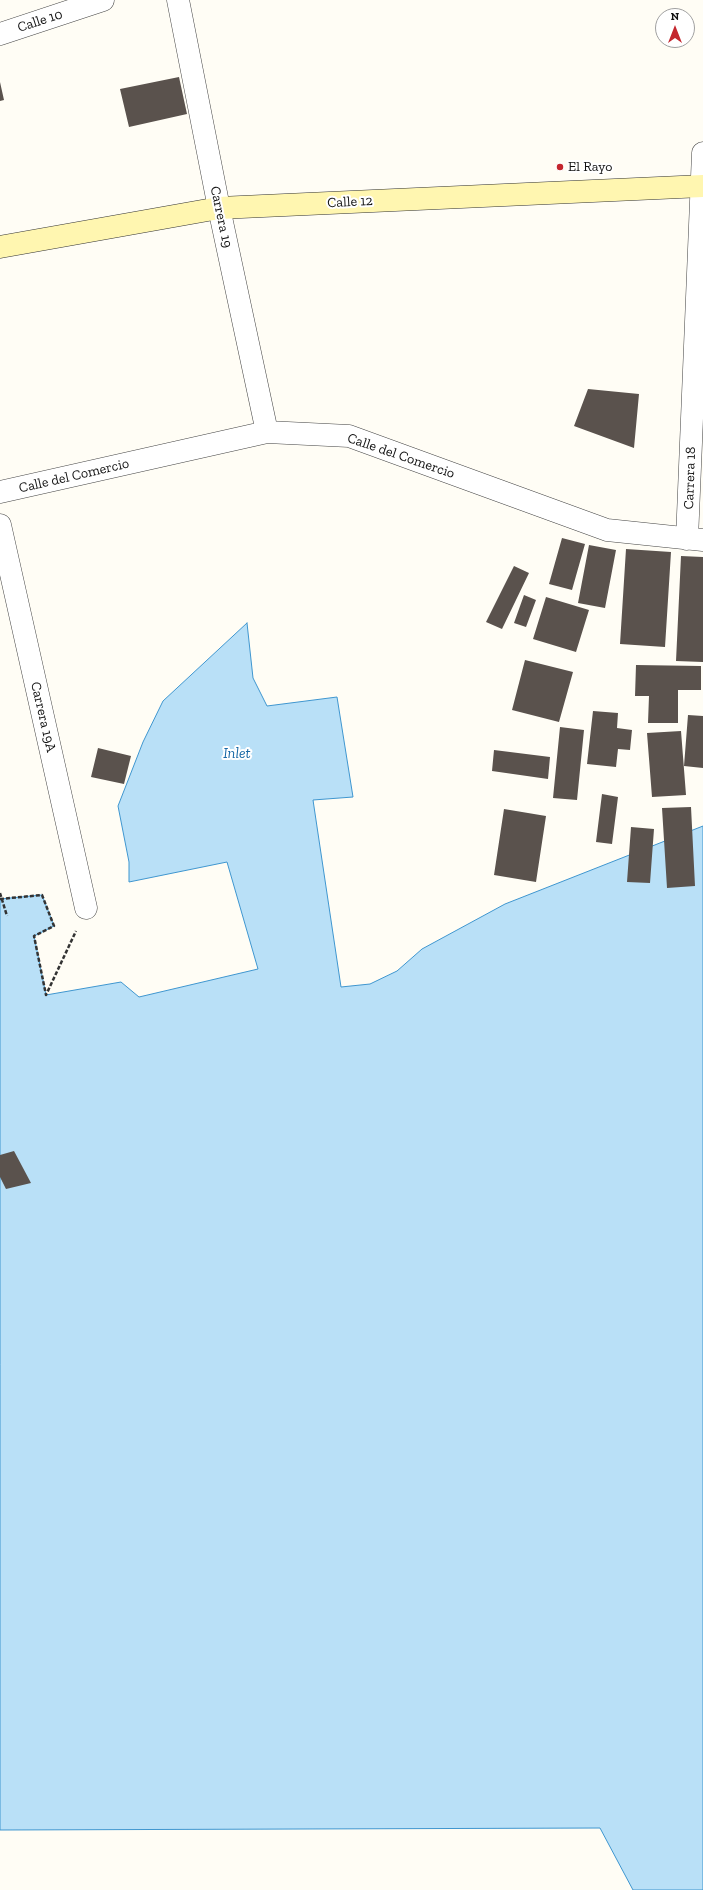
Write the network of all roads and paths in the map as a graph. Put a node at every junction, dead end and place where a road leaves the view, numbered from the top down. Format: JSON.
{"nodes":[{"id":1,"x":103,"y":0,"type":"edge"},
{"id":2,"x":178,"y":0,"type":"edge"},
{"id":3,"x":0,"y":34,"type":"edge"},
{"id":4,"x":703,"y":153,"type":"edge"},
{"id":5,"x":702,"y":186,"type":"edge"},
{"id":6,"x":219,"y":208,"type":"junction"},
{"id":7,"x":0,"y":247,"type":"edge"},
{"id":8,"x":267,"y":432,"type":"junction"},
{"id":9,"x":0,"y":492,"type":"edge"},
{"id":10,"x":0,"y":525,"type":"edge"},
{"id":11,"x":695,"y":540,"type":"edge"},
{"id":12,"x":0,"y":893,"type":"edge"},
{"id":13,"x":0,"y":899,"type":"edge"},
{"id":14,"x":86,"y":908,"type":"joint"},
{"id":15,"x":7,"y":916,"type":"dead end"}],
"edges":[{"from":1,"to":3,"type":"street","name":"Calle 10"},
{"from":2,"to":6,"type":"street","name":"Carrera 19"},
{"from":4,"to":5,"type":"street","name":"Carrera 18"},
{"from":5,"to":6,"type":"main road","name":"Calle 12"},
{"from":5,"to":11,"type":"street","name":"Carrera 18"},
{"from":6,"to":7,"type":"main road","name":"Calle 12"},
{"from":6,"to":8,"type":"street","name":"Carrera 19"},
{"from":8,"to":9,"type":"street","name":"Calle del Comercio"},
{"from":8,"to":11,"type":"street","name":"Calle del Comercio"},
{"from":10,"to":14,"type":"street","name":"Carrera 19A"},
{"from":12,"to":15,"type":"path"},
{"from":13,"to":14,"type":"path"}]}
